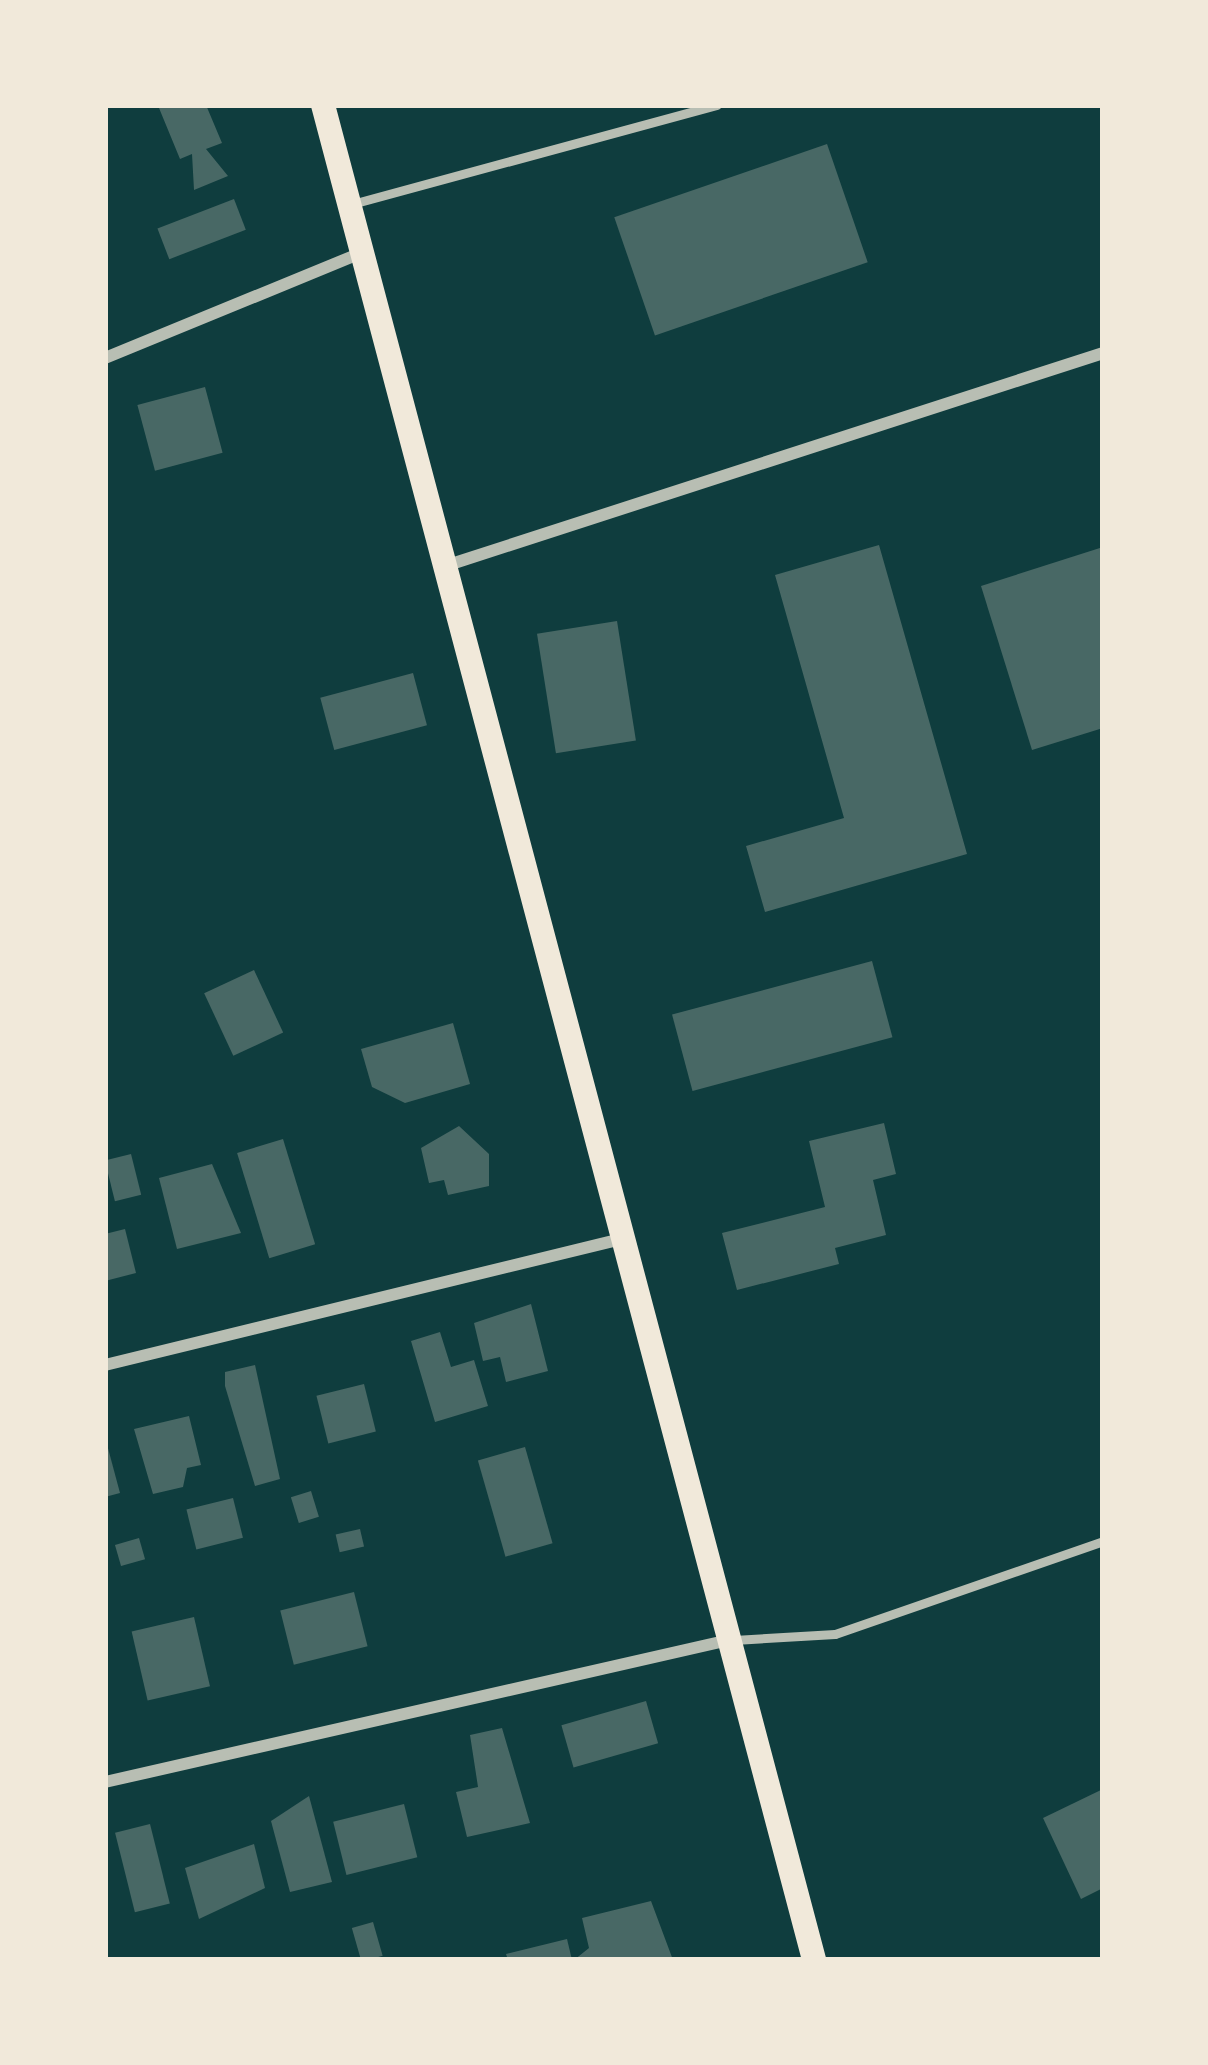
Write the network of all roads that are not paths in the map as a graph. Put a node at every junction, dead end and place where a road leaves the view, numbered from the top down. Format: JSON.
{"nodes":[{"id":1,"x":323,"y":105,"type":"edge"},
{"id":2,"x":717,"y":105,"type":"edge"},
{"id":3,"x":348,"y":205,"type":"junction"},
{"id":4,"x":358,"y":254,"type":"junction"},
{"id":5,"x":1103,"y":352,"type":"edge"},
{"id":6,"x":105,"y":358,"type":"edge"},
{"id":7,"x":440,"y":568,"type":"junction"},
{"id":8,"x":621,"y":1239,"type":"junction"},
{"id":9,"x":105,"y":1365,"type":"edge"},
{"id":10,"x":1103,"y":1541,"type":"edge"},
{"id":11,"x":729,"y":1640,"type":"junction"},
{"id":12,"x":105,"y":1782,"type":"edge"},
{"id":13,"x":814,"y":1960,"type":"edge"}],
"edges":[{"from":1,"to":3,"type":"main road"},
{"from":2,"to":3,"type":"lane"},
{"from":3,"to":4,"type":"main road"},
{"from":4,"to":6,"type":"street"},
{"from":4,"to":7,"type":"main road"},
{"from":5,"to":7,"type":"street"},
{"from":7,"to":8,"type":"main road"},
{"from":8,"to":9,"type":"street"},
{"from":8,"to":11,"type":"main road"},
{"from":10,"to":11,"type":"lane"},
{"from":11,"to":12,"type":"street"},
{"from":11,"to":13,"type":"main road"}]}
